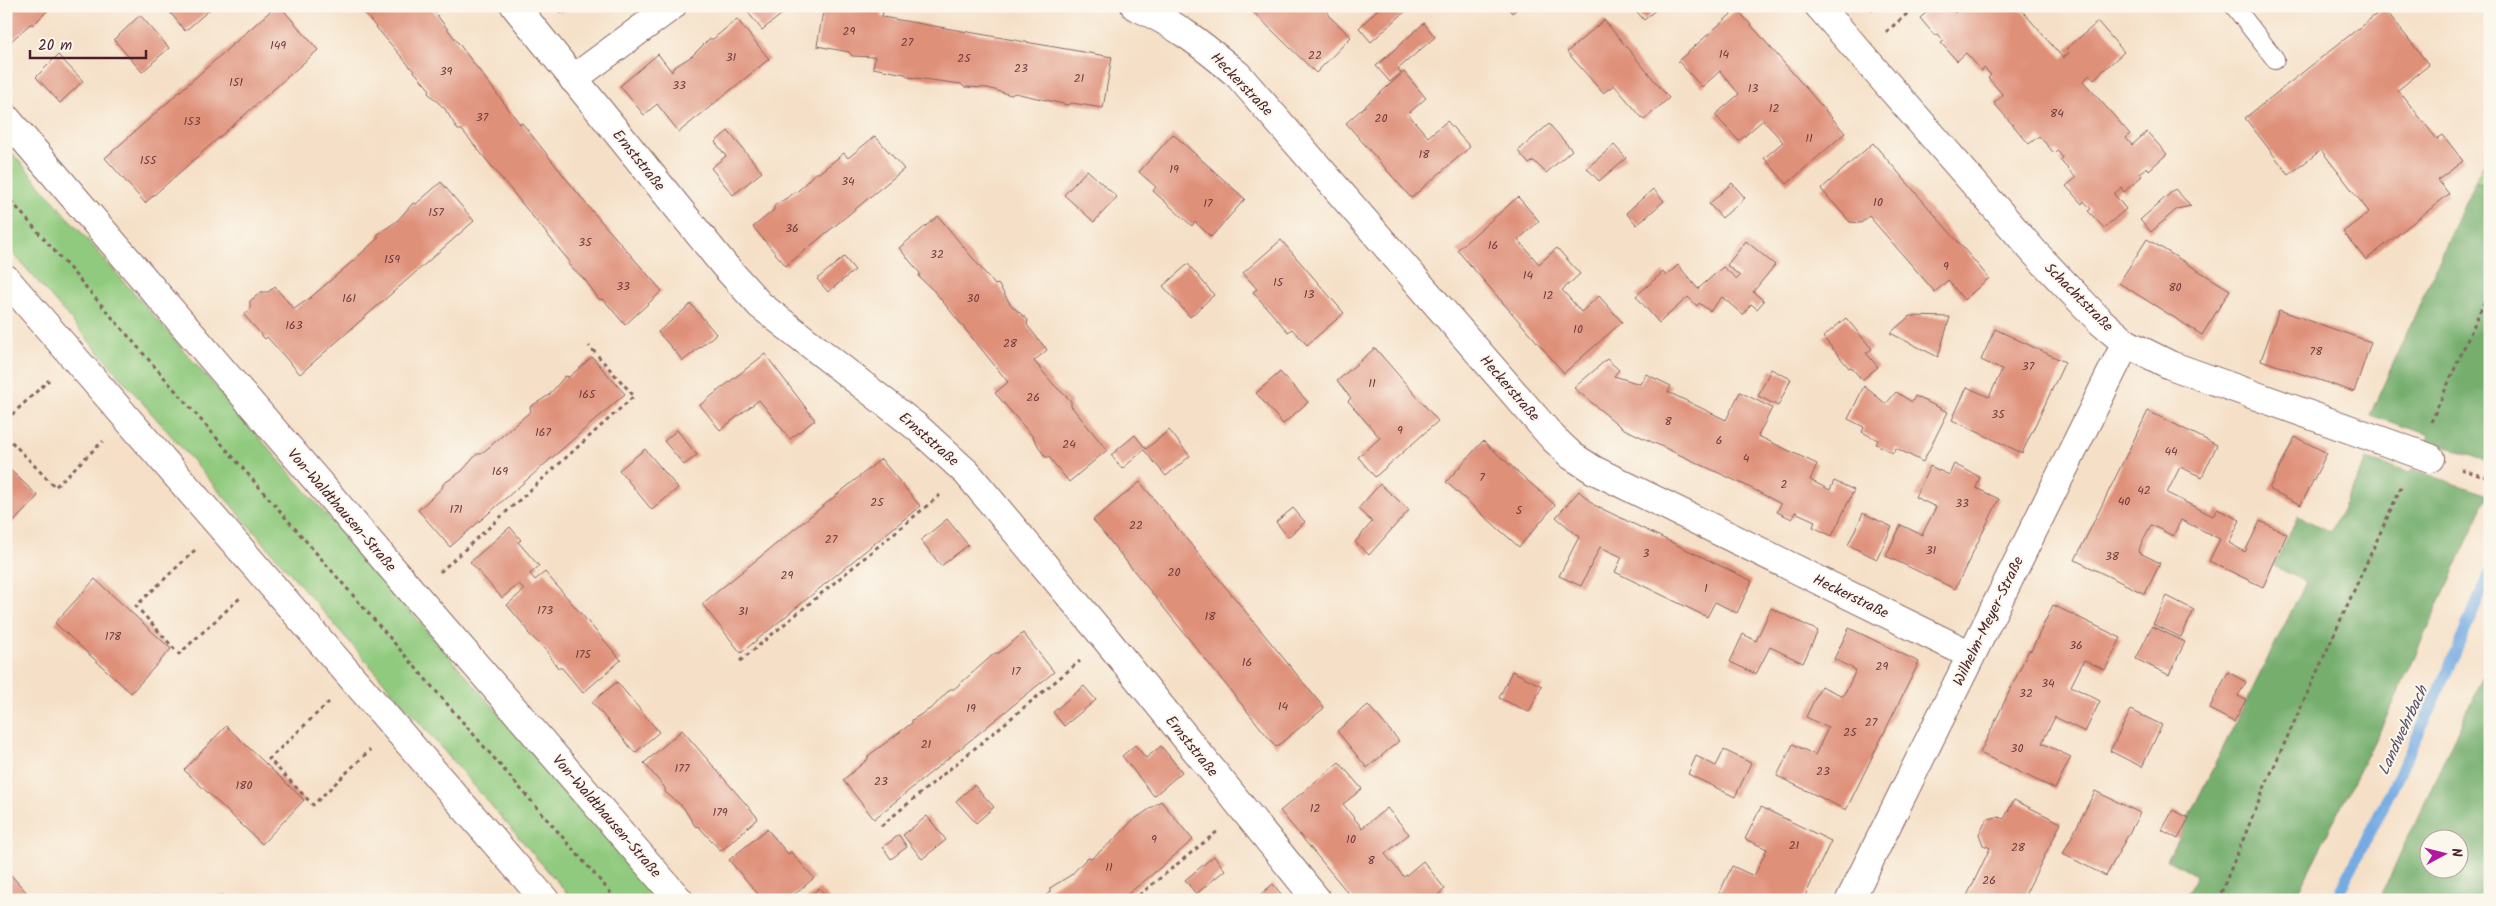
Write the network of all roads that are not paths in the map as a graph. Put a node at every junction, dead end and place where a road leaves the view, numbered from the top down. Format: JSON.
{"nodes":[{"id":1,"x":515,"y":6,"type":"edge"},
{"id":2,"x":672,"y":6,"type":"edge"},
{"id":3,"x":1135,"y":6,"type":"edge"},
{"id":4,"x":1819,"y":6,"type":"edge"},
{"id":5,"x":2234,"y":6,"type":"edge"},
{"id":6,"x":2274,"y":59,"type":"dead end"},
{"id":7,"x":573,"y":79,"type":"junction"},
{"id":8,"x":6,"y":118,"type":"edge"},
{"id":9,"x":6,"y":279,"type":"edge"},
{"id":10,"x":2126,"y":343,"type":"junction"},
{"id":11,"x":2430,"y":458,"type":"dead end"},
{"id":12,"x":1971,"y":655,"type":"junction"},
{"id":13,"x":545,"y":900,"type":"edge"},
{"id":14,"x":679,"y":900,"type":"edge"},
{"id":15,"x":1316,"y":900,"type":"edge"},
{"id":16,"x":1850,"y":900,"type":"edge"}],
"edges":[{"from":1,"to":7,"type":"street","name":"Ernststraße"},
{"from":2,"to":7,"type":"street"},
{"from":3,"to":12,"type":"street","name":"Heckerstraße"},
{"from":4,"to":10,"type":"street","name":"Schachtstraße"},
{"from":5,"to":6,"type":"lane"},
{"from":7,"to":15,"type":"street","name":"Ernststraße"},
{"from":8,"to":14,"type":"street","name":"Von-Waldthausen-Straße"},
{"from":9,"to":13,"type":"street"},
{"from":10,"to":11,"type":"street","name":"Schachtstraße"},
{"from":10,"to":12,"type":"street","name":"Wilhelm-Meyer-Straße"},
{"from":12,"to":16,"type":"street","name":"Wilhelm-Meyer-Straße"}]}
